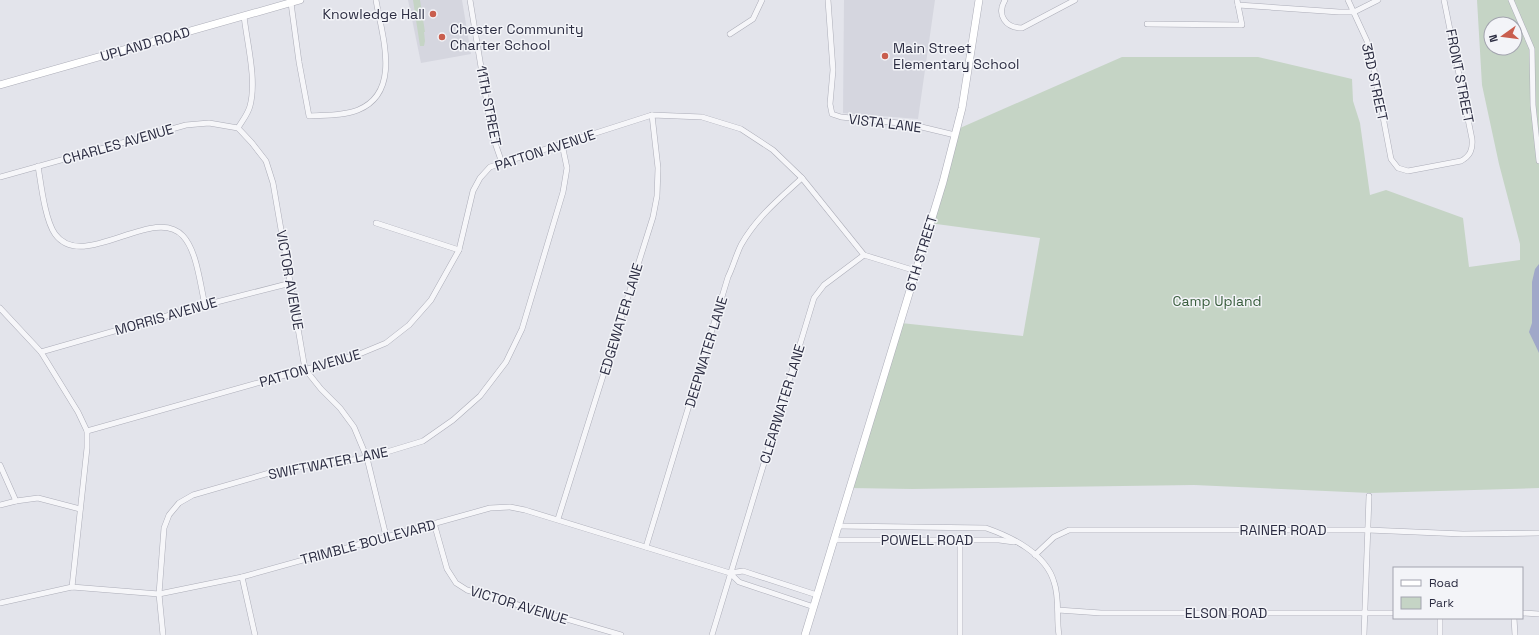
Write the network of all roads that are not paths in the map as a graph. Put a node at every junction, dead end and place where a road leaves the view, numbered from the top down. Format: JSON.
{"nodes":[{"id":1,"x":300,"y":0,"type":"edge"},
{"id":2,"x":376,"y":0,"type":"edge"},
{"id":3,"x":470,"y":0,"type":"edge"},
{"id":4,"x":762,"y":0,"type":"edge"},
{"id":5,"x":828,"y":0,"type":"edge"},
{"id":6,"x":979,"y":0,"type":"edge"},
{"id":7,"x":1005,"y":0,"type":"edge"},
{"id":8,"x":1075,"y":0,"type":"edge"},
{"id":9,"x":1348,"y":0,"type":"edge"},
{"id":10,"x":1378,"y":0,"type":"edge"},
{"id":11,"x":1444,"y":0,"type":"edge"},
{"id":12,"x":1511,"y":0,"type":"edge"},
{"id":13,"x":1237,"y":2,"type":"edge"},
{"id":14,"x":291,"y":3,"type":"junction"},
{"id":15,"x":1354,"y":12,"type":"junction"},
{"id":16,"x":244,"y":16,"type":"junction"},
{"id":17,"x":1147,"y":24,"type":"dead end"},
{"id":18,"x":730,"y":34,"type":"dead end"},
{"id":19,"x":0,"y":85,"type":"edge"},
{"id":20,"x":652,"y":115,"type":"junction"},
{"id":21,"x":238,"y":128,"type":"junction"},
{"id":22,"x":955,"y":135,"type":"junction"},
{"id":23,"x":562,"y":144,"type":"junction"},
{"id":24,"x":1539,"y":161,"type":"edge"},
{"id":25,"x":502,"y":164,"type":"junction"},
{"id":26,"x":38,"y":166,"type":"junction"},
{"id":27,"x":1396,"y":166,"type":"joint"},
{"id":28,"x":0,"y":176,"type":"edge"},
{"id":29,"x":802,"y":178,"type":"junction"},
{"id":30,"x":376,"y":224,"type":"dead end"},
{"id":31,"x":459,"y":250,"type":"junction"},
{"id":32,"x":864,"y":255,"type":"junction"},
{"id":33,"x":916,"y":271,"type":"junction"},
{"id":34,"x":291,"y":282,"type":"junction"},
{"id":35,"x":205,"y":304,"type":"junction"},
{"id":36,"x":0,"y":308,"type":"edge"},
{"id":37,"x":41,"y":352,"type":"junction"},
{"id":38,"x":305,"y":370,"type":"junction"},
{"id":39,"x":87,"y":431,"type":"junction"},
{"id":40,"x":367,"y":458,"type":"junction"},
{"id":41,"x":0,"y":465,"type":"edge"},
{"id":42,"x":1369,"y":496,"type":"dead end"},
{"id":43,"x":16,"y":501,"type":"junction"},
{"id":44,"x":0,"y":505,"type":"edge"},
{"id":45,"x":80,"y":509,"type":"junction"},
{"id":46,"x":558,"y":519,"type":"junction"},
{"id":47,"x":434,"y":523,"type":"junction"},
{"id":48,"x":838,"y":526,"type":"junction"},
{"id":49,"x":1368,"y":530,"type":"junction"},
{"id":50,"x":1539,"y":533,"type":"edge"},
{"id":51,"x":386,"y":536,"type":"junction"},
{"id":52,"x":834,"y":540,"type":"junction"},
{"id":53,"x":960,"y":540,"type":"junction"},
{"id":54,"x":1019,"y":543,"type":"junction"},
{"id":55,"x":646,"y":547,"type":"junction"},
{"id":56,"x":1035,"y":555,"type":"junction"},
{"id":57,"x":730,"y":573,"type":"junction"},
{"id":58,"x":242,"y":577,"type":"junction"},
{"id":59,"x":72,"y":587,"type":"junction"},
{"id":60,"x":159,"y":594,"type":"junction"},
{"id":61,"x":817,"y":595,"type":"junction"},
{"id":62,"x":0,"y":603,"type":"edge"},
{"id":63,"x":814,"y":607,"type":"junction"},
{"id":64,"x":1058,"y":610,"type":"junction"},
{"id":65,"x":1365,"y":612,"type":"junction"},
{"id":66,"x":1393,"y":613,"type":"edge"},
{"id":67,"x":1523,"y":613,"type":"edge"},
{"id":68,"x":1539,"y":614,"type":"edge"},
{"id":69,"x":1440,"y":619,"type":"edge"},
{"id":70,"x":1514,"y":619,"type":"edge"},
{"id":71,"x":163,"y":635,"type":"edge"},
{"id":72,"x":255,"y":635,"type":"edge"},
{"id":73,"x":621,"y":635,"type":"edge"},
{"id":74,"x":712,"y":635,"type":"edge"},
{"id":75,"x":805,"y":635,"type":"edge"},
{"id":76,"x":960,"y":635,"type":"edge"},
{"id":77,"x":1059,"y":635,"type":"edge"},
{"id":78,"x":1364,"y":635,"type":"edge"},
{"id":79,"x":1440,"y":635,"type":"edge"},
{"id":80,"x":1515,"y":635,"type":"edge"}],
"edges":[{"from":1,"to":14,"type":"street","name":"UPLAND ROAD"},
{"from":2,"to":14,"type":"street"},
{"from":3,"to":25,"type":"street","name":"11TH STREET"},
{"from":4,"to":18,"type":"street"},
{"from":5,"to":22,"type":"street","name":"VISTA LANE"},
{"from":6,"to":22,"type":"street","name":"6TH STREET"},
{"from":7,"to":8,"type":"street"},
{"from":9,"to":15,"type":"street","name":"3RD STREET"},
{"from":10,"to":15,"type":"street"},
{"from":11,"to":27,"type":"street","name":"FRONT STREET"},
{"from":12,"to":24,"type":"street"},
{"from":13,"to":15,"type":"street"},
{"from":13,"to":17,"type":"street"},
{"from":14,"to":16,"type":"street","name":"UPLAND ROAD"},
{"from":15,"to":27,"type":"street","name":"3RD STREET"},
{"from":16,"to":19,"type":"street","name":"UPLAND ROAD"},
{"from":16,"to":21,"type":"street"},
{"from":20,"to":23,"type":"street","name":"PATTON AVENUE"},
{"from":20,"to":29,"type":"street","name":"PATTON AVENUE"},
{"from":20,"to":46,"type":"street","name":"EDGEWATER LANE"},
{"from":21,"to":26,"type":"street","name":"CHARLES AVENUE"},
{"from":21,"to":34,"type":"street","name":"VICTOR AVENUE"},
{"from":22,"to":33,"type":"street","name":"6TH STREET"},
{"from":23,"to":25,"type":"street","name":"PATTON AVENUE"},
{"from":23,"to":40,"type":"street","name":"SWIFTWATER LANE"},
{"from":25,"to":31,"type":"street","name":"PATTON AVENUE"},
{"from":26,"to":28,"type":"street","name":"CHARLES AVENUE"},
{"from":26,"to":35,"type":"street"},
{"from":29,"to":32,"type":"street","name":"PATTON AVENUE"},
{"from":29,"to":55,"type":"street","name":"DEEPWATER LANE"},
{"from":30,"to":31,"type":"street"},
{"from":31,"to":38,"type":"street","name":"PATTON AVENUE"},
{"from":32,"to":33,"type":"street"},
{"from":32,"to":57,"type":"street","name":"CLEARWATER LANE"},
{"from":33,"to":48,"type":"street","name":"6TH STREET"},
{"from":34,"to":35,"type":"street","name":"MORRIS AVENUE"},
{"from":34,"to":38,"type":"street","name":"VICTOR AVENUE"},
{"from":35,"to":37,"type":"street","name":"MORRIS AVENUE"},
{"from":36,"to":37,"type":"street"},
{"from":37,"to":39,"type":"street"},
{"from":38,"to":39,"type":"street","name":"PATTON AVENUE"},
{"from":38,"to":40,"type":"street"},
{"from":39,"to":45,"type":"street"},
{"from":40,"to":51,"type":"street"},
{"from":40,"to":60,"type":"street","name":"SWIFTWATER LANE"},
{"from":41,"to":43,"type":"street"},
{"from":42,"to":49,"type":"street"},
{"from":43,"to":44,"type":"street"},
{"from":43,"to":45,"type":"street"},
{"from":45,"to":59,"type":"street"},
{"from":46,"to":47,"type":"street","name":"TRIMBLE BOULEVARD"},
{"from":46,"to":55,"type":"street","name":"TRIMBLE BOULEVARD"},
{"from":47,"to":51,"type":"street","name":"TRIMBLE BOULEVARD"},
{"from":47,"to":73,"type":"street","name":"VICTOR AVENUE"},
{"from":48,"to":52,"type":"street","name":"6TH STREET"},
{"from":48,"to":54,"type":"street","name":"POWELL ROAD"},
{"from":49,"to":50,"type":"street","name":"RAINER ROAD"},
{"from":49,"to":56,"type":"street","name":"RAINER ROAD"},
{"from":49,"to":65,"type":"street"},
{"from":51,"to":58,"type":"street","name":"TRIMBLE BOULEVARD"},
{"from":52,"to":53,"type":"street","name":"POWELL ROAD"},
{"from":52,"to":61,"type":"street","name":"6TH STREET"},
{"from":53,"to":54,"type":"street","name":"POWELL ROAD"},
{"from":53,"to":76,"type":"street"},
{"from":54,"to":56,"type":"street","name":"POWELL ROAD"},
{"from":55,"to":57,"type":"street","name":"TRIMBLE BOULEVARD"},
{"from":56,"to":64,"type":"street","name":"POWELL ROAD"},
{"from":57,"to":61,"type":"street","name":"TRIMBLE BOULEVARD"},
{"from":57,"to":63,"type":"street","name":"TRIMBLE BOULEVARD"},
{"from":57,"to":74,"type":"street","name":"CLEARWATER LANE"},
{"from":58,"to":60,"type":"street","name":"TRIMBLE BOULEVARD"},
{"from":58,"to":72,"type":"street"},
{"from":59,"to":60,"type":"street","name":"TRIMBLE BOULEVARD"},
{"from":59,"to":62,"type":"street","name":"TRIMBLE BOULEVARD"},
{"from":60,"to":71,"type":"street","name":"SWIFTWATER LANE"},
{"from":61,"to":63,"type":"street","name":"6TH STREET"},
{"from":63,"to":75,"type":"street","name":"6TH STREET"},
{"from":64,"to":65,"type":"street","name":"ELSON ROAD"},
{"from":64,"to":77,"type":"street","name":"POWELL ROAD"},
{"from":65,"to":66,"type":"street","name":"ELSON ROAD"},
{"from":65,"to":78,"type":"street"},
{"from":67,"to":68,"type":"street"},
{"from":69,"to":79,"type":"street"},
{"from":70,"to":80,"type":"street"}]}
